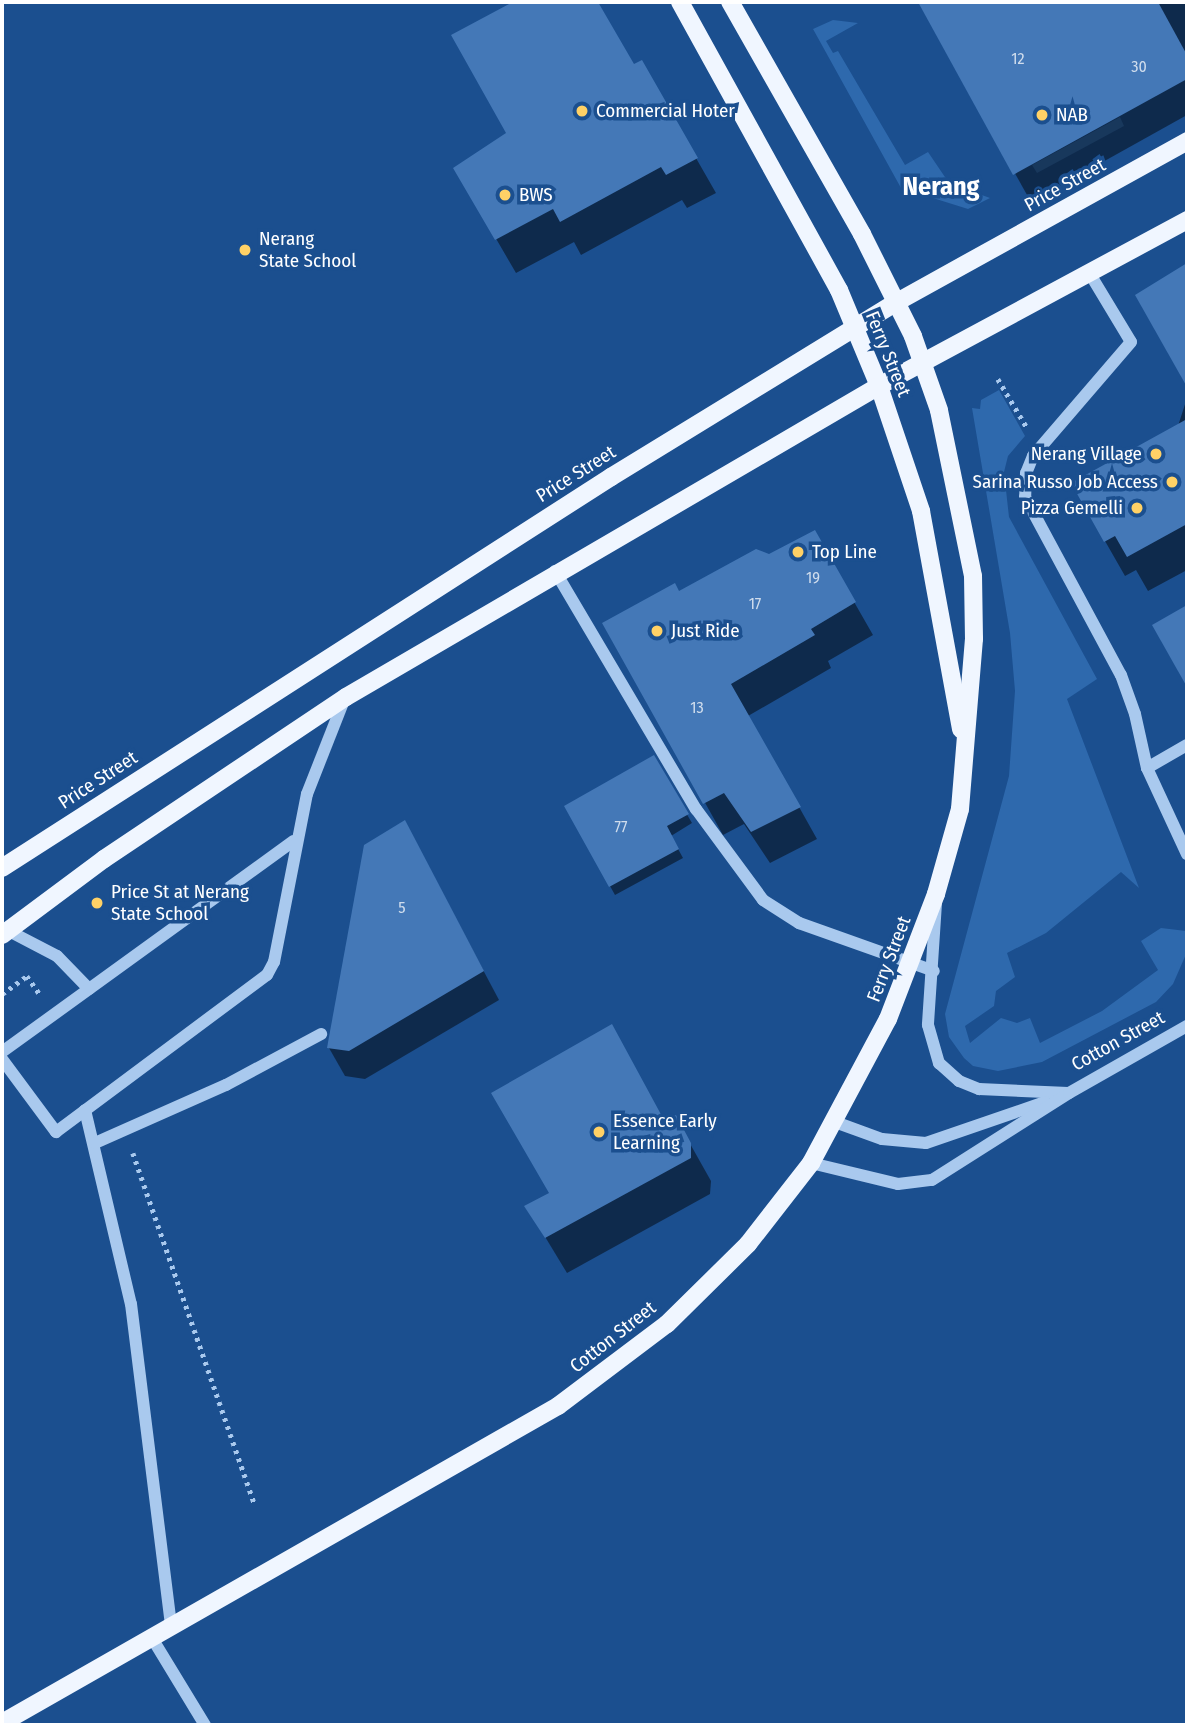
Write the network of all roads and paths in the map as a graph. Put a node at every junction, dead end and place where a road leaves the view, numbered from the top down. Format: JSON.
{"nodes":[{"id":1,"x":680,"y":2,"type":"edge"},
{"id":2,"x":730,"y":2,"type":"edge"},
{"id":3,"x":1187,"y":141,"type":"edge"},
{"id":4,"x":1187,"y":220,"type":"edge"},
{"id":5,"x":1090,"y":274,"type":"junction"},
{"id":6,"x":897,"y":302,"type":"junction"},
{"id":7,"x":856,"y":328,"type":"junction"},
{"id":8,"x":924,"y":363,"type":"junction"},
{"id":9,"x":998,"y":379,"type":"dead end"},
{"id":10,"x":878,"y":386,"type":"junction"},
{"id":11,"x":1044,"y":445,"type":"junction"},
{"id":12,"x":555,"y":571,"type":"junction"},
{"id":13,"x":346,"y":697,"type":"junction"},
{"id":14,"x":1187,"y":746,"type":"edge"},
{"id":15,"x":966,"y":757,"type":"junction"},
{"id":16,"x":1147,"y":768,"type":"junction"},
{"id":17,"x":294,"y":841,"type":"junction"},
{"id":18,"x":1187,"y":854,"type":"edge"},
{"id":19,"x":2,"y":868,"type":"edge"},
{"id":20,"x":936,"y":894,"type":"junction"},
{"id":21,"x":5,"y":933,"type":"edge"},
{"id":22,"x":911,"y":962,"type":"junction"},
{"id":23,"x":934,"y":971,"type":"junction"},
{"id":24,"x":23,"y":979,"type":"dead end"},
{"id":25,"x":89,"y":989,"type":"junction"},
{"id":26,"x":2,"y":994,"type":"edge"},
{"id":27,"x":1187,"y":1026,"type":"edge"},
{"id":28,"x":321,"y":1034,"type":"dead end"},
{"id":29,"x":2,"y":1052,"type":"edge"},
{"id":30,"x":2,"y":1059,"type":"edge"},
{"id":31,"x":1069,"y":1093,"type":"junction"},
{"id":32,"x":85,"y":1110,"type":"junction"},
{"id":33,"x":835,"y":1122,"type":"junction"},
{"id":34,"x":125,"y":1130,"type":"junction"},
{"id":35,"x":95,"y":1143,"type":"junction"},
{"id":36,"x":811,"y":1163,"type":"junction"},
{"id":37,"x":254,"y":1503,"type":"dead end"},
{"id":38,"x":171,"y":1627,"type":"junction"},
{"id":39,"x":152,"y":1638,"type":"junction"},
{"id":40,"x":2,"y":1723,"type":"edge"},
{"id":41,"x":205,"y":1725,"type":"edge"}],
"edges":[{"from":1,"to":7,"type":"main road","name":"Ferry Street"},
{"from":2,"to":6,"type":"main road","name":"Ferry Street"},
{"from":3,"to":6,"type":"main road","name":"Price Street"},
{"from":4,"to":5,"type":"main road"},
{"from":5,"to":8,"type":"main road"},
{"from":5,"to":11,"type":"street"},
{"from":6,"to":7,"type":"main road","name":"Price Street"},
{"from":6,"to":8,"type":"main road","name":"Ferry Street"},
{"from":7,"to":10,"type":"main road","name":"Ferry Street"},
{"from":7,"to":19,"type":"main road","name":"Price Street"},
{"from":8,"to":10,"type":"main road"},
{"from":8,"to":15,"type":"main road","name":"Ferry Street"},
{"from":9,"to":11,"type":"path"},
{"from":10,"to":12,"type":"main road"},
{"from":10,"to":15,"type":"main road","name":"Ferry Street"},
{"from":11,"to":16,"type":"street"},
{"from":12,"to":13,"type":"main road"},
{"from":12,"to":22,"type":"street"},
{"from":13,"to":17,"type":"street"},
{"from":13,"to":21,"type":"main road"},
{"from":14,"to":16,"type":"street"},
{"from":15,"to":20,"type":"main road","name":"Ferry Street"},
{"from":16,"to":18,"type":"street"},
{"from":17,"to":25,"type":"street"},
{"from":17,"to":32,"type":"street"},
{"from":20,"to":22,"type":"main road","name":"Ferry Street"},
{"from":20,"to":23,"type":"street"},
{"from":21,"to":25,"type":"street"},
{"from":22,"to":23,"type":"street"},
{"from":22,"to":33,"type":"main road","name":"Ferry Street"},
{"from":23,"to":31,"type":"street"},
{"from":24,"to":26,"type":"path"},
{"from":25,"to":29,"type":"street"},
{"from":27,"to":31,"type":"street","name":"Cotton Street"},
{"from":28,"to":34,"type":"street"},
{"from":30,"to":32,"type":"street"},
{"from":31,"to":33,"type":"street","name":"Cotton Street"},
{"from":31,"to":36,"type":"street","name":"Cotton Street"},
{"from":32,"to":35,"type":"street"},
{"from":33,"to":36,"type":"main road","name":"Ferry Street"},
{"from":34,"to":35,"type":"street"},
{"from":34,"to":37,"type":"path"},
{"from":35,"to":38,"type":"street"},
{"from":36,"to":38,"type":"main road","name":"Cotton Street"},
{"from":38,"to":39,"type":"main road","name":"Cotton Street"},
{"from":39,"to":40,"type":"main road","name":"Cotton Street"},
{"from":39,"to":41,"type":"street"}]}
